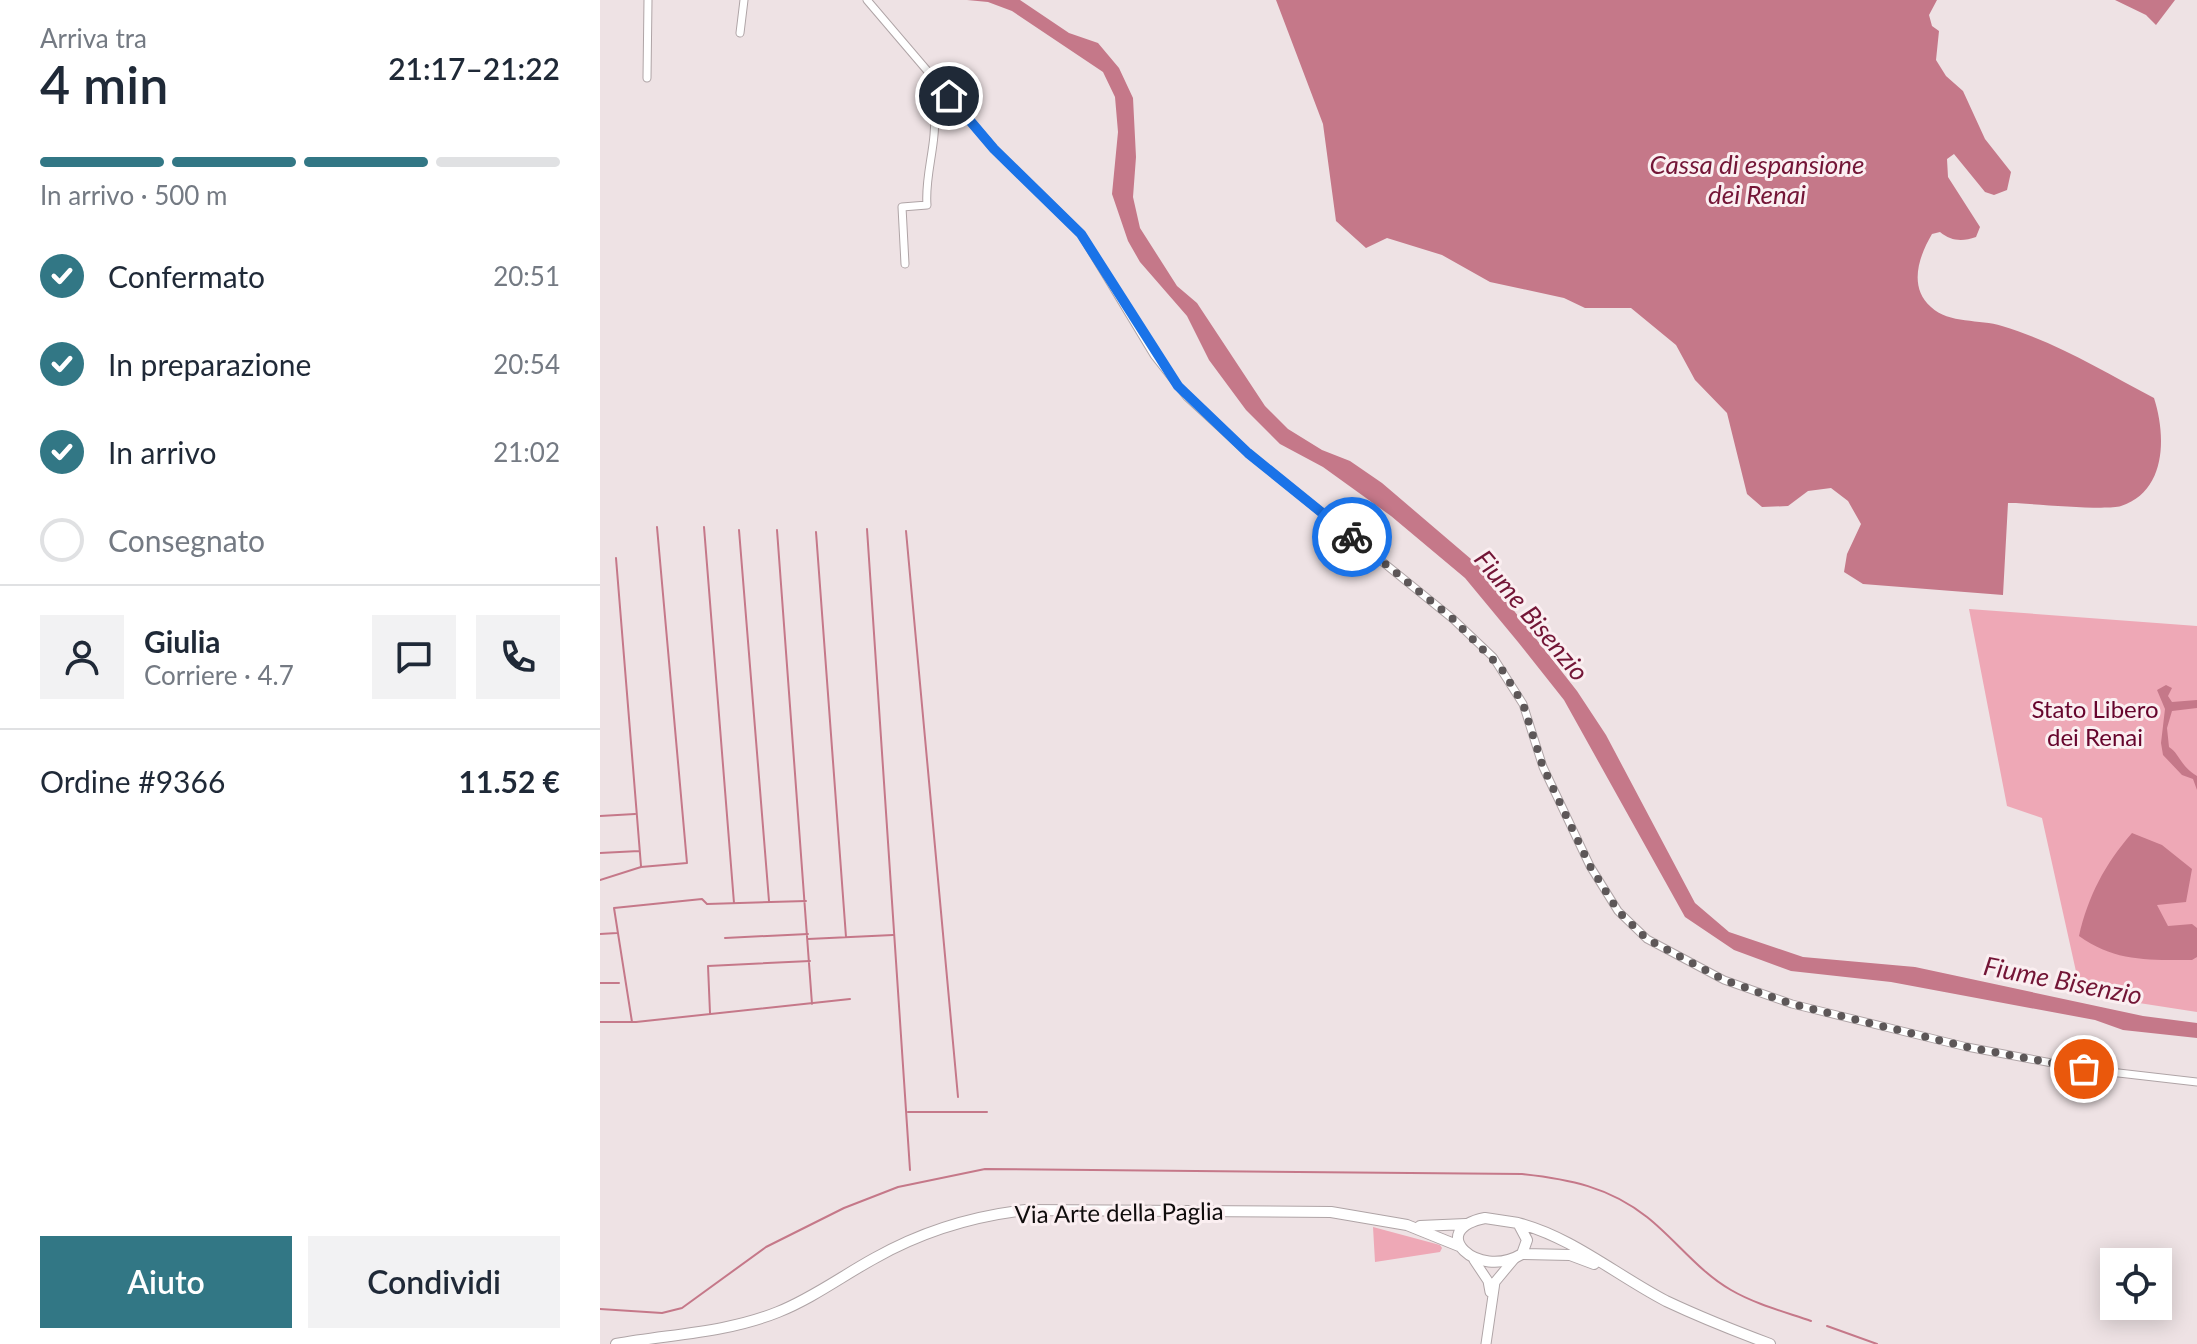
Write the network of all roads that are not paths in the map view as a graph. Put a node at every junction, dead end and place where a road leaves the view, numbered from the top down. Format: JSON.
{"nodes":[{"id":1,"x":648,"y":0,"type":"edge"},
{"id":2,"x":744,"y":0,"type":"edge"},
{"id":3,"x":867,"y":0,"type":"edge"},
{"id":4,"x":740,"y":33,"type":"dead end"},
{"id":5,"x":933,"y":76,"type":"junction"},
{"id":6,"x":647,"y":78,"type":"dead end"},
{"id":7,"x":905,"y":264,"type":"dead end"},
{"id":8,"x":2197,"y":1082,"type":"edge"},
{"id":9,"x":1518,"y":1223,"type":"junction"},
{"id":10,"x":1466,"y":1224,"type":"junction"},
{"id":11,"x":1407,"y":1225,"type":"junction"},
{"id":12,"x":1459,"y":1246,"type":"junction"},
{"id":13,"x":1518,"y":1256,"type":"junction"},
{"id":14,"x":1474,"y":1260,"type":"junction"},
{"id":15,"x":1622,"y":1275,"type":"junction"},
{"id":16,"x":1491,"y":1297,"type":"junction"},
{"id":17,"x":616,"y":1344,"type":"edge"},
{"id":18,"x":1486,"y":1344,"type":"edge"},
{"id":19,"x":1770,"y":1344,"type":"edge"}],
"edges":[{"from":1,"to":6,"type":"street"},
{"from":2,"to":4,"type":"street"},
{"from":3,"to":5,"type":"street"},
{"from":5,"to":7,"type":"street"},
{"from":5,"to":8,"type":"street"},
{"from":9,"to":10,"type":"main road","name":"Via Arte della Paglia"},
{"from":9,"to":13,"type":"main road"},
{"from":9,"to":15,"type":"main road","name":"Via Arte della Paglia"},
{"from":10,"to":11,"type":"main road","name":"Via Arte della Paglia"},
{"from":10,"to":12,"type":"main road"},
{"from":11,"to":12,"type":"main road","name":"Via Arte della Paglia"},
{"from":11,"to":17,"type":"main road","name":"Via Arte della Paglia"},
{"from":12,"to":14,"type":"main road","name":"Via Arte della Paglia"},
{"from":13,"to":14,"type":"main road","name":"Via Arte della Paglia"},
{"from":13,"to":15,"type":"main road","name":"Via Arte della Paglia"},
{"from":13,"to":16,"type":"street"},
{"from":14,"to":16,"type":"street"},
{"from":15,"to":19,"type":"main road","name":"Via Arte della Paglia"},
{"from":16,"to":18,"type":"street"}]}
